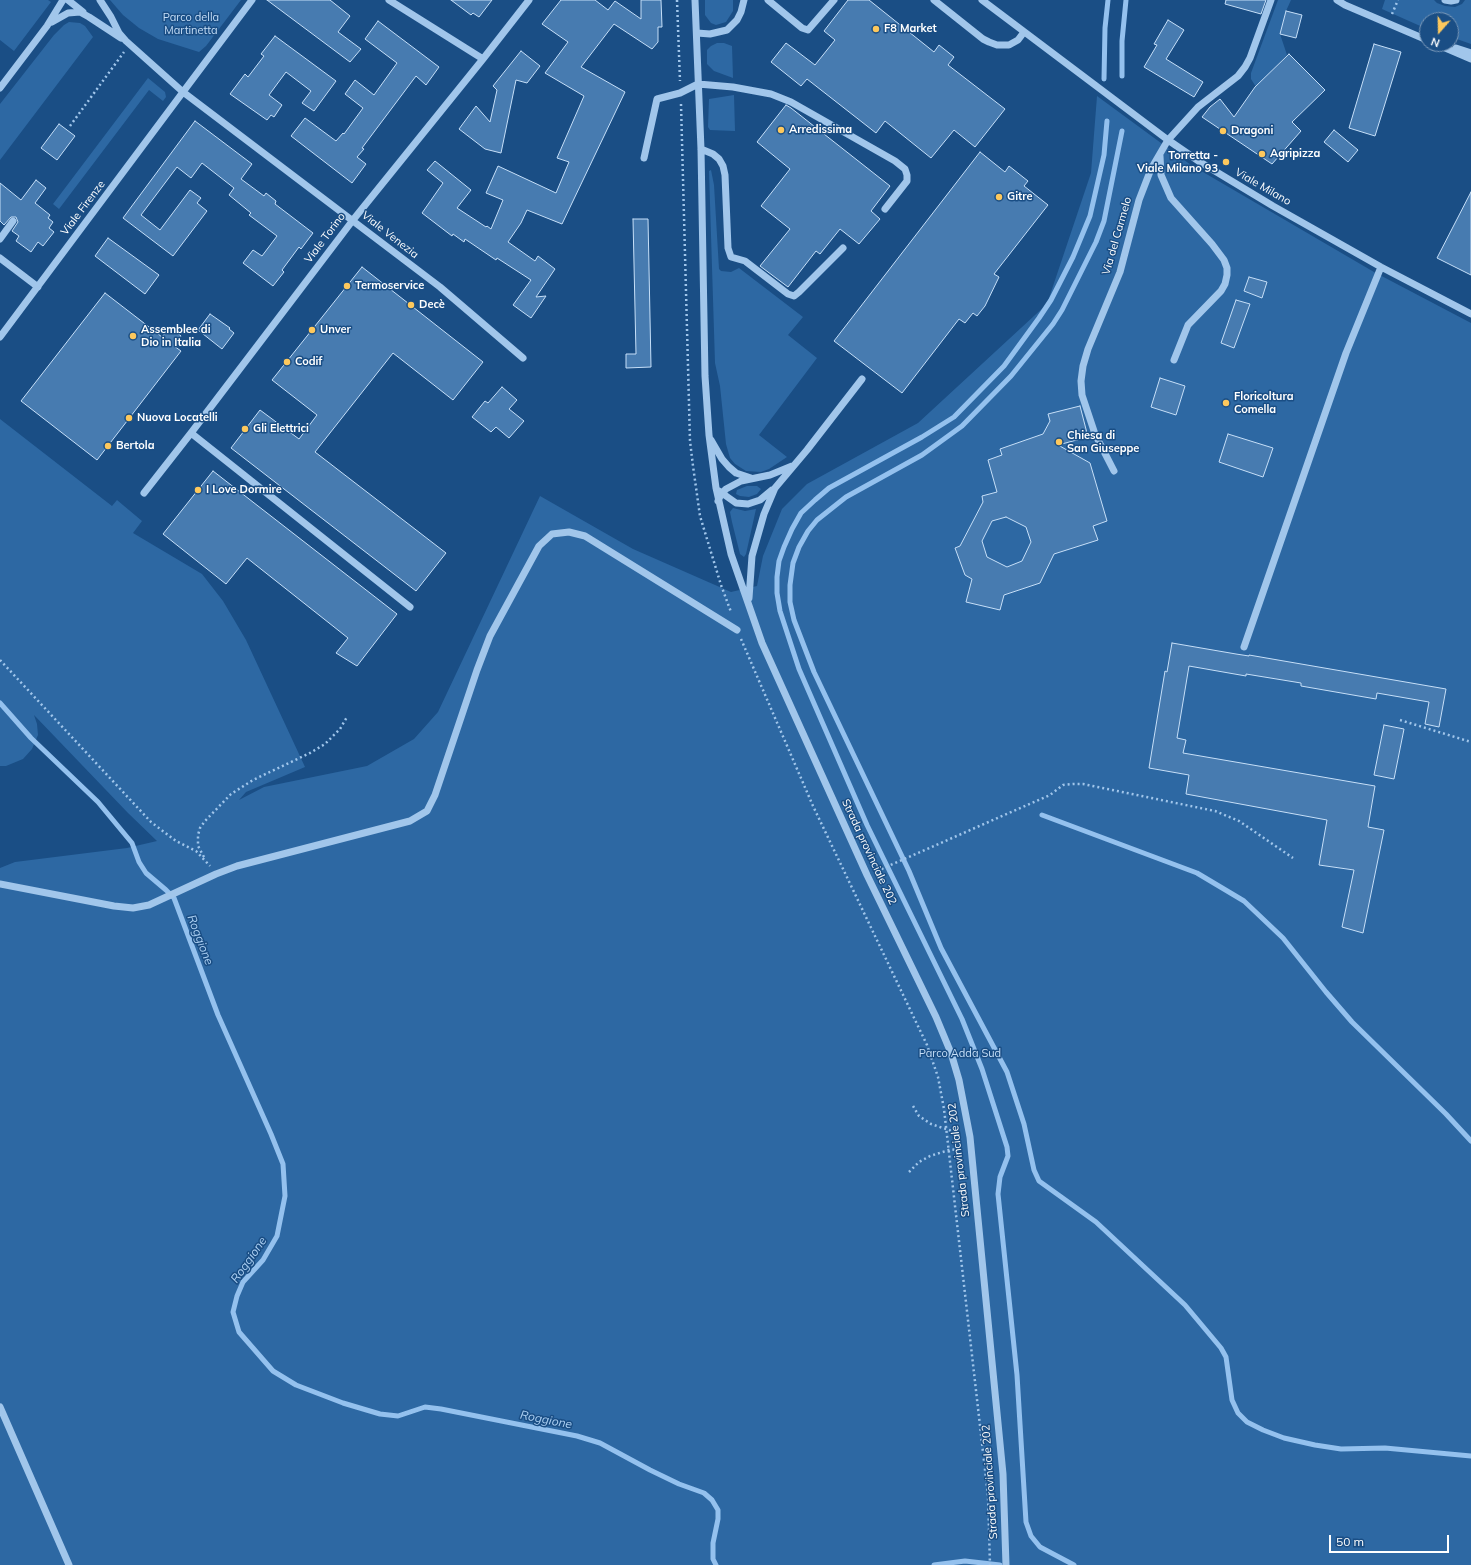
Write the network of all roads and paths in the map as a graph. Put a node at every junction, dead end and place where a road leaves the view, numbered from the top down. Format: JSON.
{"nodes":[{"id":1,"x":63,"y":0,"type":"edge"},
{"id":2,"x":68,"y":0,"type":"edge"},
{"id":3,"x":100,"y":0,"type":"edge"},
{"id":4,"x":252,"y":0,"type":"edge"},
{"id":5,"x":389,"y":0,"type":"edge"},
{"id":6,"x":529,"y":0,"type":"edge"},
{"id":7,"x":677,"y":0,"type":"edge"},
{"id":8,"x":695,"y":0,"type":"edge"},
{"id":9,"x":744,"y":0,"type":"edge"},
{"id":10,"x":768,"y":0,"type":"edge"},
{"id":11,"x":834,"y":0,"type":"edge"},
{"id":12,"x":934,"y":0,"type":"edge"},
{"id":13,"x":982,"y":0,"type":"edge"},
{"id":14,"x":1271,"y":0,"type":"edge"},
{"id":15,"x":1337,"y":0,"type":"edge"},
{"id":16,"x":1445,"y":0,"type":"edge"},
{"id":17,"x":1456,"y":0,"type":"edge"},
{"id":18,"x":89,"y":17,"type":"junction"},
{"id":19,"x":47,"y":26,"type":"junction"},
{"id":20,"x":1024,"y":32,"type":"junction"},
{"id":21,"x":697,"y":33,"type":"junction"},
{"id":22,"x":1419,"y":37,"type":"edge"},
{"id":23,"x":128,"y":42,"type":"junction"},
{"id":24,"x":1459,"y":49,"type":"edge"},
{"id":25,"x":1455,"y":52,"type":"edge"},
{"id":26,"x":1471,"y":53,"type":"edge"},
{"id":27,"x":483,"y":59,"type":"junction"},
{"id":28,"x":1471,"y":59,"type":"edge"},
{"id":29,"x":698,"y":84,"type":"junction"},
{"id":30,"x":0,"y":88,"type":"edge"},
{"id":31,"x":183,"y":92,"type":"junction"},
{"id":32,"x":680,"y":93,"type":"junction"},
{"id":33,"x":70,"y":126,"type":"dead end"},
{"id":34,"x":1168,"y":140,"type":"junction"},
{"id":35,"x":701,"y":149,"type":"junction"},
{"id":36,"x":1160,"y":155,"type":"junction"},
{"id":37,"x":644,"y":158,"type":"dead end"},
{"id":38,"x":885,"y":209,"type":"dead end"},
{"id":39,"x":353,"y":220,"type":"junction"},
{"id":40,"x":14,"y":221,"type":"dead end"},
{"id":41,"x":0,"y":239,"type":"edge"},
{"id":42,"x":843,"y":248,"type":"dead end"},
{"id":43,"x":0,"y":258,"type":"edge"},
{"id":44,"x":1382,"y":267,"type":"junction"},
{"id":45,"x":38,"y":287,"type":"junction"},
{"id":46,"x":1471,"y":314,"type":"edge"},
{"id":47,"x":0,"y":337,"type":"edge"},
{"id":48,"x":523,"y":358,"type":"dead end"},
{"id":49,"x":1174,"y":360,"type":"dead end"},
{"id":50,"x":862,"y":379,"type":"dead end"},
{"id":51,"x":191,"y":433,"type":"junction"},
{"id":52,"x":709,"y":435,"type":"junction"},
{"id":53,"x":792,"y":466,"type":"junction"},
{"id":54,"x":1114,"y":472,"type":"dead end"},
{"id":55,"x":751,"y":478,"type":"junction"},
{"id":56,"x":716,"y":488,"type":"junction"},
{"id":57,"x":775,"y":488,"type":"junction"},
{"id":58,"x":144,"y":493,"type":"dead end"},
{"id":59,"x":722,"y":494,"type":"junction"},
{"id":60,"x":718,"y":501,"type":"junction"},
{"id":61,"x":748,"y":604,"type":"junction"},
{"id":62,"x":410,"y":607,"type":"dead end"},
{"id":63,"x":738,"y":630,"type":"junction"},
{"id":64,"x":1244,"y":648,"type":"dead end"},
{"id":65,"x":0,"y":660,"type":"edge"},
{"id":66,"x":347,"y":717,"type":"dead end"},
{"id":67,"x":1400,"y":720,"type":"dead end"},
{"id":68,"x":1471,"y":742,"type":"edge"},
{"id":69,"x":1293,"y":858,"type":"dead end"},
{"id":70,"x":205,"y":859,"type":"junction"},
{"id":71,"x":877,"y":871,"type":"dead end"},
{"id":72,"x":216,"y":874,"type":"junction"},
{"id":73,"x":0,"y":884,"type":"edge"},
{"id":74,"x":913,"y":1106,"type":"dead end"},
{"id":75,"x":946,"y":1130,"type":"junction"},
{"id":76,"x":970,"y":1137,"type":"junction"},
{"id":77,"x":971,"y":1149,"type":"junction"},
{"id":78,"x":949,"y":1150,"type":"junction"},
{"id":79,"x":909,"y":1172,"type":"dead end"},
{"id":80,"x":0,"y":1407,"type":"edge"},
{"id":81,"x":1006,"y":1562,"type":"edge"},
{"id":82,"x":70,"y":1565,"type":"edge"},
{"id":83,"x":990,"y":1565,"type":"edge"}],
"edges":[{"from":1,"to":19,"type":"street"},
{"from":2,"to":18,"type":"street"},
{"from":3,"to":23,"type":"street"},
{"from":4,"to":31,"type":"street","name":"Viale Firenze"},
{"from":5,"to":27,"type":"street"},
{"from":6,"to":27,"type":"street","name":"Viale Torino"},
{"from":7,"to":32,"type":"path"},
{"from":8,"to":21,"type":"street","name":"Strada provinciale 202"},
{"from":9,"to":21,"type":"street"},
{"from":10,"to":11,"type":"street"},
{"from":12,"to":20,"type":"street"},
{"from":13,"to":20,"type":"street","name":"Viale Milano"},
{"from":14,"to":34,"type":"street","name":"Via del Carmelo"},
{"from":15,"to":22,"type":"street"},
{"from":16,"to":17,"type":"street"},
{"from":18,"to":19,"type":"street"},
{"from":18,"to":23,"type":"street"},
{"from":19,"to":30,"type":"street"},
{"from":20,"to":34,"type":"street","name":"Viale Milano"},
{"from":21,"to":29,"type":"street","name":"Strada provinciale 202"},
{"from":23,"to":31,"type":"street","name":"Viale Venezia"},
{"from":23,"to":33,"type":"path"},
{"from":24,"to":26,"type":"street"},
{"from":25,"to":28,"type":"street"},
{"from":27,"to":39,"type":"street","name":"Viale Torino"},
{"from":29,"to":32,"type":"street"},
{"from":29,"to":35,"type":"street","name":"Strada provinciale 202"},
{"from":29,"to":38,"type":"street"},
{"from":31,"to":39,"type":"street","name":"Viale Venezia"},
{"from":31,"to":45,"type":"street","name":"Viale Firenze"},
{"from":32,"to":37,"type":"street"},
{"from":32,"to":63,"type":"path"},
{"from":34,"to":36,"type":"street","name":"Via del Carmelo"},
{"from":34,"to":44,"type":"street","name":"Viale Milano"},
{"from":35,"to":42,"type":"street"},
{"from":35,"to":52,"type":"street","name":"Strada provinciale 202"},
{"from":36,"to":49,"type":"street"},
{"from":36,"to":54,"type":"street","name":"Via del Carmelo"},
{"from":39,"to":48,"type":"street","name":"Viale Venezia"},
{"from":39,"to":51,"type":"street","name":"Viale Torino"},
{"from":40,"to":41,"type":"street"},
{"from":43,"to":45,"type":"street"},
{"from":44,"to":46,"type":"street","name":"Viale Milano"},
{"from":44,"to":64,"type":"street"},
{"from":45,"to":47,"type":"street","name":"Viale Firenze"},
{"from":50,"to":53,"type":"street"},
{"from":51,"to":58,"type":"street","name":"Viale Torino"},
{"from":51,"to":62,"type":"street"},
{"from":52,"to":55,"type":"street"},
{"from":52,"to":56,"type":"street","name":"Strada provinciale 202"},
{"from":53,"to":55,"type":"street"},
{"from":53,"to":57,"type":"street"},
{"from":55,"to":59,"type":"street"},
{"from":56,"to":59,"type":"street"},
{"from":56,"to":60,"type":"street","name":"Strada provinciale 202"},
{"from":57,"to":59,"type":"street"},
{"from":57,"to":61,"type":"street"},
{"from":59,"to":60,"type":"street"},
{"from":60,"to":61,"type":"street","name":"Strada provinciale 202"},
{"from":61,"to":76,"type":"street","name":"Strada provinciale 202"},
{"from":63,"to":72,"type":"street"},
{"from":63,"to":75,"type":"path"},
{"from":65,"to":70,"type":"path"},
{"from":66,"to":70,"type":"path"},
{"from":67,"to":68,"type":"path"},
{"from":69,"to":71,"type":"path"},
{"from":70,"to":72,"type":"path"},
{"from":72,"to":73,"type":"street"},
{"from":74,"to":75,"type":"path"},
{"from":75,"to":76,"type":"path"},
{"from":75,"to":78,"type":"path"},
{"from":76,"to":77,"type":"street","name":"Strada provinciale 202"},
{"from":77,"to":78,"type":"path"},
{"from":77,"to":81,"type":"street","name":"Strada provinciale 202"},
{"from":78,"to":79,"type":"path"},
{"from":78,"to":83,"type":"path"},
{"from":80,"to":82,"type":"street"}]}
